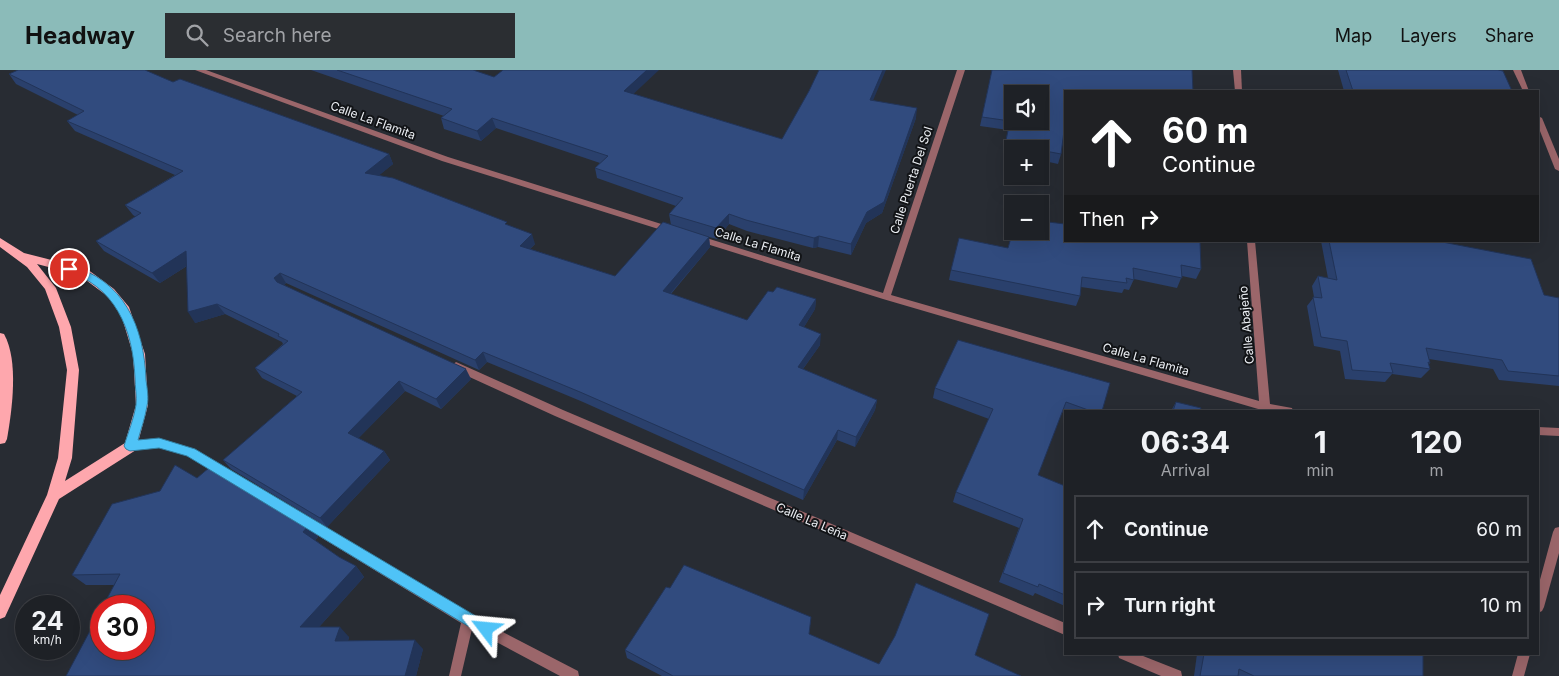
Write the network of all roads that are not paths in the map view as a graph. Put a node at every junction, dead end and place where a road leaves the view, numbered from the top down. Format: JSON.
{"nodes":[{"id":1,"x":199,"y":70,"type":"edge"},
{"id":2,"x":961,"y":70,"type":"edge"},
{"id":3,"x":1237,"y":70,"type":"edge"},
{"id":4,"x":1517,"y":70,"type":"edge"},
{"id":5,"x":1239,"y":90,"type":"edge"},
{"id":6,"x":1526,"y":90,"type":"edge"},
{"id":7,"x":1539,"y":120,"type":"edge"},
{"id":8,"x":1559,"y":168,"type":"edge"},
{"id":9,"x":679,"y":233,"type":"edge"},
{"id":10,"x":689,"y":236,"type":"edge"},
{"id":11,"x":0,"y":242,"type":"edge"},
{"id":12,"x":1251,"y":242,"type":"edge"},
{"id":13,"x":24,"y":257,"type":"junction"},
{"id":14,"x":886,"y":297,"type":"junction"},
{"id":15,"x":0,"y":337,"type":"edge"},
{"id":16,"x":450,"y":363,"type":"edge"},
{"id":17,"x":1265,"y":407,"type":"junction"},
{"id":18,"x":1282,"y":410,"type":"edge"},
{"id":19,"x":1539,"y":431,"type":"edge"},
{"id":20,"x":1559,"y":432,"type":"edge"},
{"id":21,"x":0,"y":439,"type":"edge"},
{"id":22,"x":130,"y":446,"type":"junction"},
{"id":23,"x":54,"y":496,"type":"junction"},
{"id":24,"x":1559,"y":532,"type":"edge"},
{"id":25,"x":1539,"y":603,"type":"edge"},
{"id":26,"x":0,"y":612,"type":"edge"},
{"id":27,"x":468,"y":620,"type":"junction"},
{"id":28,"x":1064,"y":629,"type":"edge"},
{"id":29,"x":1126,"y":655,"type":"edge"},
{"id":30,"x":1524,"y":655,"type":"edge"},
{"id":31,"x":455,"y":676,"type":"edge"},
{"id":32,"x":573,"y":676,"type":"edge"},
{"id":33,"x":1176,"y":676,"type":"edge"},
{"id":34,"x":1518,"y":676,"type":"edge"}],
"edges":[{"from":1,"to":9,"type":"street","name":"Calle La Flamita"},
{"from":2,"to":14,"type":"street","name":"Calle Puerta Del Sol"},
{"from":3,"to":5,"type":"street"},
{"from":4,"to":6,"type":"street"},
{"from":7,"to":8,"type":"street"},
{"from":10,"to":14,"type":"street","name":"Calle La Flamita"},
{"from":11,"to":13,"type":"main road"},
{"from":12,"to":17,"type":"street","name":"Calle Abajeño"},
{"from":13,"to":22,"type":"main road"},
{"from":13,"to":23,"type":"main road"},
{"from":14,"to":17,"type":"street","name":"Calle La Flamita"},
{"from":15,"to":21,"type":"main road"},
{"from":16,"to":28,"type":"street","name":"Calle La Leña"},
{"from":17,"to":18,"type":"street","name":"Calle La Flamita"},
{"from":19,"to":20,"type":"street"},
{"from":22,"to":23,"type":"main road"},
{"from":22,"to":27,"type":"street"},
{"from":23,"to":26,"type":"main road"},
{"from":24,"to":25,"type":"street"},
{"from":27,"to":31,"type":"street"},
{"from":27,"to":32,"type":"street"},
{"from":29,"to":33,"type":"street"},
{"from":30,"to":34,"type":"street"}]}
